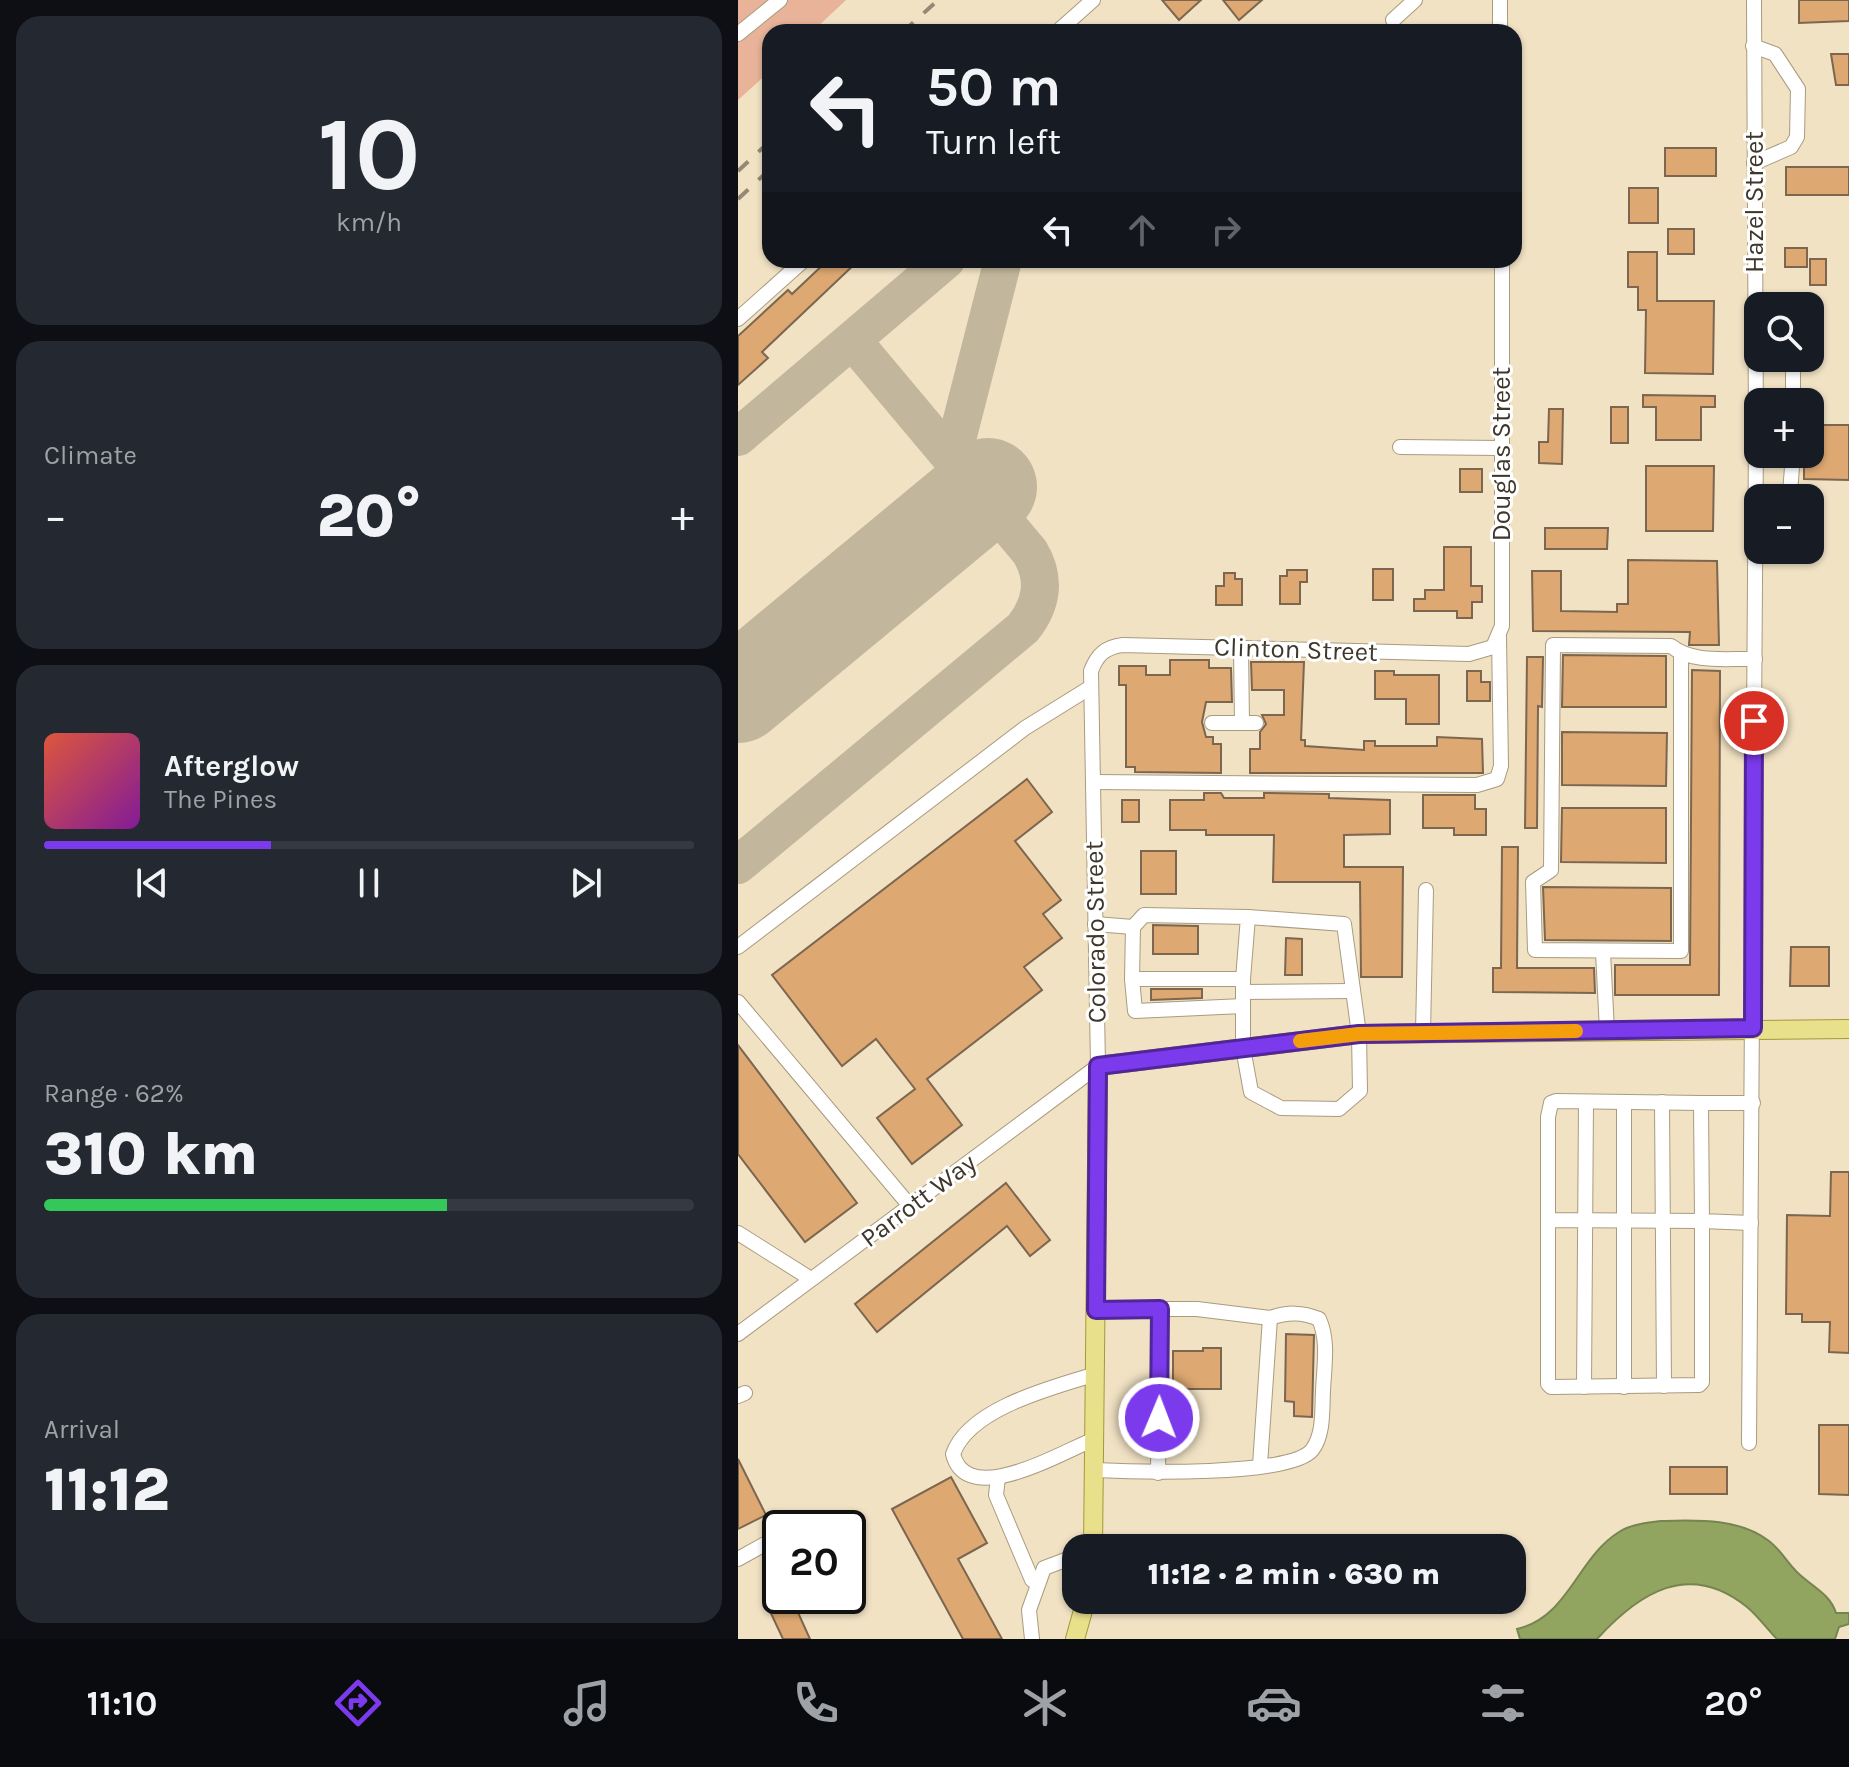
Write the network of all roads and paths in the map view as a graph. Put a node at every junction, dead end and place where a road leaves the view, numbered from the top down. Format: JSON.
{"nodes":[{"id":1,"x":780,"y":0,"type":"edge"},
{"id":2,"x":1093,"y":0,"type":"edge"},
{"id":3,"x":1415,"y":0,"type":"edge"},
{"id":4,"x":1500,"y":0,"type":"edge"},
{"id":5,"x":1754,"y":0,"type":"edge"},
{"id":6,"x":1393,"y":20,"type":"dead end"},
{"id":7,"x":1066,"y":24,"type":"edge"},
{"id":8,"x":1500,"y":24,"type":"edge"},
{"id":9,"x":738,"y":34,"type":"edge"},
{"id":10,"x":1753,"y":46,"type":"junction"},
{"id":11,"x":1754,"y":163,"type":"junction"},
{"id":12,"x":795,"y":268,"type":"edge"},
{"id":13,"x":1502,"y":268,"type":"edge"},
{"id":14,"x":1756,"y":292,"type":"edge"},
{"id":15,"x":738,"y":319,"type":"edge"},
{"id":16,"x":1400,"y":447,"type":"dead end"},
{"id":17,"x":1500,"y":448,"type":"junction"},
{"id":18,"x":1755,"y":564,"type":"edge"},
{"id":19,"x":1496,"y":642,"type":"junction"},
{"id":20,"x":1241,"y":648,"type":"junction"},
{"id":21,"x":1100,"y":654,"type":"joint"},
{"id":22,"x":1681,"y":654,"type":"junction"},
{"id":23,"x":1755,"y":659,"type":"junction"},
{"id":24,"x":1091,"y":687,"type":"junction"},
{"id":25,"x":1212,"y":723,"type":"dead end"},
{"id":26,"x":1093,"y":782,"type":"junction"},
{"id":27,"x":1426,"y":890,"type":"dead end"},
{"id":28,"x":1248,"y":917,"type":"junction"},
{"id":29,"x":1095,"y":924,"type":"junction"},
{"id":30,"x":1133,"y":927,"type":"junction"},
{"id":31,"x":738,"y":947,"type":"edge"},
{"id":32,"x":1603,"y":952,"type":"junction"},
{"id":33,"x":1132,"y":979,"type":"junction"},
{"id":34,"x":1353,"y":991,"type":"junction"},
{"id":35,"x":1243,"y":992,"type":"junction"},
{"id":36,"x":738,"y":1002,"type":"edge"},
{"id":37,"x":1753,"y":1028,"type":"junction"},
{"id":38,"x":1849,"y":1029,"type":"edge"},
{"id":39,"x":1607,"y":1031,"type":"junction"},
{"id":40,"x":1423,"y":1033,"type":"junction"},
{"id":41,"x":1359,"y":1034,"type":"junction"},
{"id":42,"x":1243,"y":1048,"type":"junction"},
{"id":43,"x":1098,"y":1066,"type":"junction"},
{"id":44,"x":1586,"y":1102,"type":"junction"},
{"id":45,"x":1624,"y":1102,"type":"junction"},
{"id":46,"x":1662,"y":1102,"type":"junction"},
{"id":47,"x":1701,"y":1103,"type":"junction"},
{"id":48,"x":1753,"y":1103,"type":"junction"},
{"id":49,"x":910,"y":1206,"type":"junction"},
{"id":50,"x":1549,"y":1220,"type":"junction"},
{"id":51,"x":1584,"y":1221,"type":"junction"},
{"id":52,"x":1624,"y":1221,"type":"junction"},
{"id":53,"x":1663,"y":1221,"type":"junction"},
{"id":54,"x":1702,"y":1221,"type":"junction"},
{"id":55,"x":1751,"y":1223,"type":"junction"},
{"id":56,"x":738,"y":1233,"type":"edge"},
{"id":57,"x":811,"y":1279,"type":"junction"},
{"id":58,"x":1160,"y":1309,"type":"junction"},
{"id":59,"x":1096,"y":1310,"type":"junction"},
{"id":60,"x":1270,"y":1318,"type":"junction"},
{"id":61,"x":738,"y":1334,"type":"edge"},
{"id":62,"x":1096,"y":1374,"type":"junction"},
{"id":63,"x":1664,"y":1386,"type":"junction"},
{"id":64,"x":1584,"y":1387,"type":"junction"},
{"id":65,"x":1624,"y":1387,"type":"junction"},
{"id":66,"x":1095,"y":1439,"type":"junction"},
{"id":67,"x":1749,"y":1443,"type":"dead end"},
{"id":68,"x":1260,"y":1465,"type":"junction"},
{"id":69,"x":1095,"y":1470,"type":"junction"},
{"id":70,"x":1158,"y":1473,"type":"junction"},
{"id":71,"x":998,"y":1477,"type":"junction"},
{"id":72,"x":1093,"y":1534,"type":"edge"},
{"id":73,"x":762,"y":1546,"type":"edge"},
{"id":74,"x":738,"y":1559,"type":"edge"},
{"id":75,"x":1062,"y":1561,"type":"edge"},
{"id":76,"x":1037,"y":1583,"type":"junction"},
{"id":77,"x":1082,"y":1614,"type":"edge"},
{"id":78,"x":1032,"y":1639,"type":"edge"},
{"id":79,"x":1075,"y":1639,"type":"edge"}],
"edges":[{"from":1,"to":9,"type":"street"},
{"from":2,"to":7,"type":"street"},
{"from":3,"to":6,"type":"street"},
{"from":4,"to":8,"type":"street"},
{"from":5,"to":10,"type":"street","name":"Hazel Street"},
{"from":10,"to":11,"type":"street","name":"Hazel Street"},
{"from":10,"to":11,"type":"street"},
{"from":11,"to":14,"type":"street","name":"Hazel Street"},
{"from":12,"to":15,"type":"street"},
{"from":13,"to":17,"type":"street","name":"Douglas Street"},
{"from":16,"to":17,"type":"street"},
{"from":17,"to":19,"type":"street","name":"Douglas Street"},
{"from":18,"to":23,"type":"street","name":"Hazel Street"},
{"from":19,"to":20,"type":"street","name":"Clinton Street"},
{"from":19,"to":26,"type":"street","name":"Douglas Street"},
{"from":20,"to":21,"type":"street","name":"Clinton Street"},
{"from":20,"to":25,"type":"street"},
{"from":21,"to":24,"type":"street","name":"Colorado Street"},
{"from":22,"to":23,"type":"street"},
{"from":22,"to":32,"type":"street"},
{"from":22,"to":32,"type":"street"},
{"from":23,"to":37,"type":"street","name":"Hazel Street"},
{"from":24,"to":26,"type":"street","name":"Colorado Street"},
{"from":24,"to":31,"type":"street"},
{"from":26,"to":29,"type":"street","name":"Colorado Street"},
{"from":27,"to":40,"type":"street"},
{"from":28,"to":30,"type":"street"},
{"from":28,"to":34,"type":"street"},
{"from":28,"to":35,"type":"street"},
{"from":29,"to":30,"type":"street"},
{"from":29,"to":43,"type":"street","name":"Colorado Street"},
{"from":30,"to":33,"type":"street"},
{"from":32,"to":39,"type":"street"},
{"from":33,"to":35,"type":"street"},
{"from":33,"to":35,"type":"street"},
{"from":34,"to":35,"type":"street"},
{"from":34,"to":41,"type":"street"},
{"from":35,"to":42,"type":"street"},
{"from":36,"to":49,"type":"street"},
{"from":37,"to":38,"type":"main road"},
{"from":37,"to":39,"type":"main road"},
{"from":37,"to":48,"type":"street","name":"Hazel Street"},
{"from":39,"to":40,"type":"main road"},
{"from":40,"to":41,"type":"main road"},
{"from":41,"to":42,"type":"main road"},
{"from":41,"to":42,"type":"street"},
{"from":42,"to":43,"type":"main road"},
{"from":43,"to":49,"type":"street","name":"Parrott Way"},
{"from":43,"to":59,"type":"main road","name":"Colorado Street"},
{"from":44,"to":45,"type":"street"},
{"from":44,"to":50,"type":"street"},
{"from":44,"to":51,"type":"street"},
{"from":45,"to":46,"type":"street"},
{"from":45,"to":52,"type":"street"},
{"from":46,"to":47,"type":"street"},
{"from":46,"to":53,"type":"street"},
{"from":47,"to":48,"type":"street"},
{"from":47,"to":54,"type":"street"},
{"from":48,"to":55,"type":"street","name":"Hazel Street"},
{"from":49,"to":57,"type":"street","name":"Parrott Way"},
{"from":50,"to":51,"type":"street"},
{"from":50,"to":64,"type":"street"},
{"from":51,"to":52,"type":"street"},
{"from":51,"to":64,"type":"street"},
{"from":52,"to":53,"type":"street"},
{"from":52,"to":65,"type":"street"},
{"from":53,"to":54,"type":"street"},
{"from":53,"to":63,"type":"street"},
{"from":54,"to":55,"type":"street"},
{"from":54,"to":63,"type":"street"},
{"from":55,"to":67,"type":"street","name":"Hazel Street"},
{"from":56,"to":57,"type":"street"},
{"from":57,"to":61,"type":"street","name":"Parrott Way"},
{"from":58,"to":59,"type":"street"},
{"from":58,"to":60,"type":"street"},
{"from":58,"to":70,"type":"street"},
{"from":59,"to":62,"type":"main road","name":"Colorado Street"},
{"from":60,"to":68,"type":"street"},
{"from":60,"to":68,"type":"street"},
{"from":62,"to":66,"type":"main road","name":"Colorado Street"},
{"from":62,"to":71,"type":"street"},
{"from":63,"to":65,"type":"street"},
{"from":64,"to":65,"type":"street"},
{"from":66,"to":69,"type":"main road","name":"Colorado Street"},
{"from":66,"to":71,"type":"street"},
{"from":68,"to":70,"type":"street"},
{"from":69,"to":70,"type":"street"},
{"from":69,"to":72,"type":"main road","name":"Colorado Street"},
{"from":71,"to":76,"type":"street"},
{"from":73,"to":74,"type":"street"},
{"from":75,"to":76,"type":"street"},
{"from":76,"to":78,"type":"street"},
{"from":77,"to":79,"type":"main road"}]}
